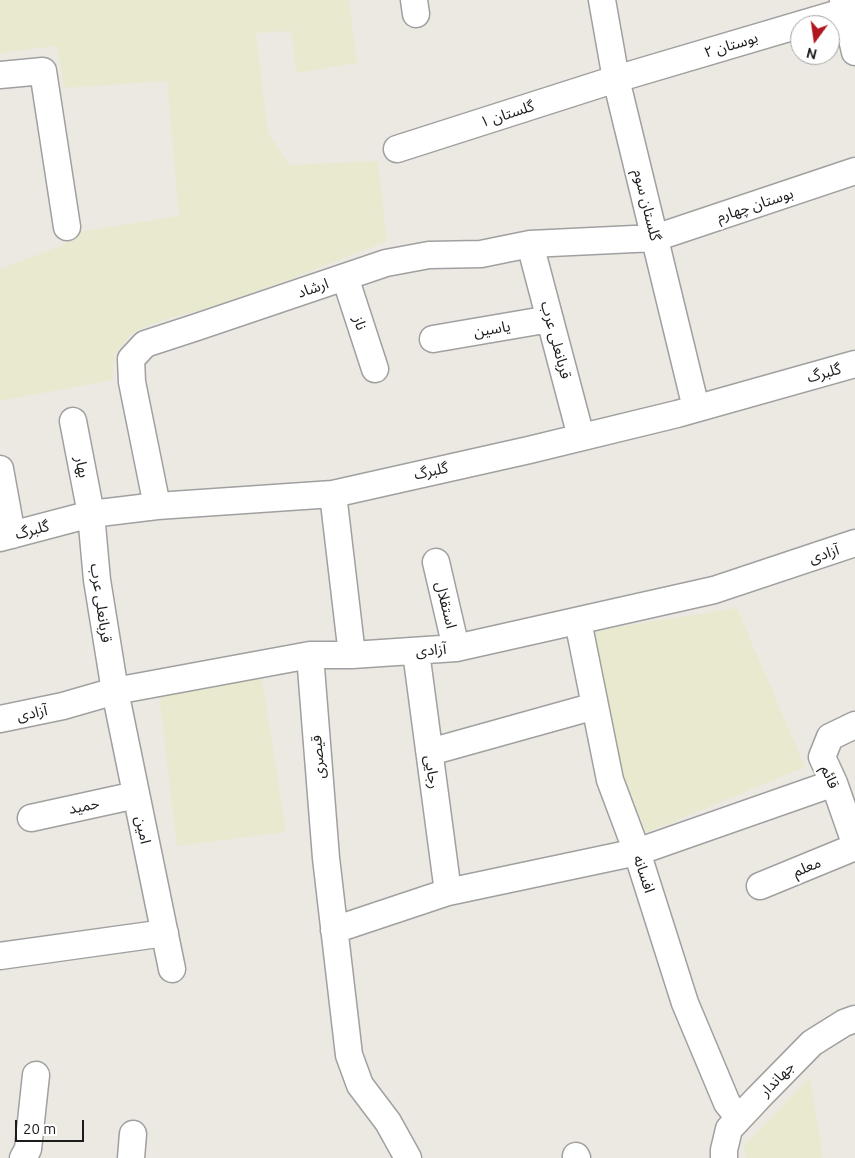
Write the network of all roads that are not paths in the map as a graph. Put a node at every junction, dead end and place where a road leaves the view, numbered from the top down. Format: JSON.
{"nodes":[{"id":1,"x":602,"y":0,"type":"edge"},
{"id":2,"x":844,"y":6,"type":"edge"},
{"id":3,"x":855,"y":52,"type":"edge"},
{"id":4,"x":0,"y":75,"type":"edge"},
{"id":5,"x":616,"y":79,"type":"junction"},
{"id":6,"x":397,"y":149,"type":"dead end"},
{"id":7,"x":855,"y":172,"type":"edge"},
{"id":8,"x":66,"y":227,"type":"dead end"},
{"id":9,"x":655,"y":238,"type":"junction"},
{"id":10,"x":530,"y":244,"type":"junction"},
{"id":11,"x":345,"y":277,"type":"junction"},
{"id":12,"x":550,"y":319,"type":"junction"},
{"id":13,"x":433,"y":339,"type":"dead end"},
{"id":14,"x":855,"y":364,"type":"edge"},
{"id":15,"x":375,"y":369,"type":"dead end"},
{"id":16,"x":696,"y":408,"type":"junction"},
{"id":17,"x":73,"y":421,"type":"dead end"},
{"id":18,"x":581,"y":437,"type":"junction"},
{"id":19,"x":0,"y":469,"type":"edge"},
{"id":20,"x":333,"y":494,"type":"junction"},
{"id":21,"x":157,"y":506,"type":"junction"},
{"id":22,"x":91,"y":514,"type":"junction"},
{"id":23,"x":6,"y":536,"type":"edge"},
{"id":24,"x":855,"y":543,"type":"edge"},
{"id":25,"x":436,"y":562,"type":"dead end"},
{"id":26,"x":578,"y":621,"type":"junction"},
{"id":27,"x":456,"y":648,"type":"junction"},
{"id":28,"x":416,"y":652,"type":"junction"},
{"id":29,"x":310,"y":655,"type":"junction"},
{"id":30,"x":352,"y":655,"type":"junction"},
{"id":31,"x":115,"y":691,"type":"junction"},
{"id":32,"x":595,"y":706,"type":"junction"},
{"id":33,"x":0,"y":720,"type":"edge"},
{"id":34,"x":855,"y":725,"type":"edge"},
{"id":35,"x":430,"y":752,"type":"junction"},
{"id":36,"x":834,"y":783,"type":"junction"},
{"id":37,"x":136,"y":795,"type":"junction"},
{"id":38,"x":31,"y":818,"type":"dead end"},
{"id":39,"x":855,"y":843,"type":"edge"},
{"id":40,"x":855,"y":848,"type":"edge"},
{"id":41,"x":637,"y":852,"type":"junction"},
{"id":42,"x":760,"y":886,"type":"dead end"},
{"id":43,"x":448,"y":892,"type":"junction"},
{"id":44,"x":334,"y":930,"type":"junction"},
{"id":45,"x":165,"y":932,"type":"junction"},
{"id":46,"x":0,"y":956,"type":"edge"},
{"id":47,"x":172,"y":969,"type":"dead end"},
{"id":48,"x":855,"y":1019,"type":"edge"},
{"id":49,"x":36,"y":1075,"type":"dead end"},
{"id":50,"x":739,"y":1118,"type":"junction"},
{"id":51,"x":24,"y":1158,"type":"edge"},
{"id":52,"x":408,"y":1158,"type":"edge"},
{"id":53,"x":724,"y":1158,"type":"edge"}],
"edges":[{"from":1,"to":5,"type":"street","name":"گلستان سوم"},
{"from":2,"to":3,"type":"street"},
{"from":2,"to":5,"type":"street","name":"بوستان ۲"},
{"from":4,"to":8,"type":"street"},
{"from":5,"to":6,"type":"street","name":"گلستان ۱"},
{"from":5,"to":9,"type":"street","name":"گلستان سوم"},
{"from":7,"to":9,"type":"street","name":"بوستان چهارم"},
{"from":9,"to":10,"type":"street","name":"ارشاد"},
{"from":9,"to":16,"type":"street","name":"گلستان سوم"},
{"from":10,"to":11,"type":"street","name":"ارشاد"},
{"from":10,"to":12,"type":"street","name":"قربانعلی عرب"},
{"from":11,"to":15,"type":"street","name":"ناز"},
{"from":11,"to":21,"type":"street","name":"ارشاد"},
{"from":12,"to":13,"type":"street","name":"یاسین"},
{"from":12,"to":18,"type":"street","name":"قربانعلی عرب"},
{"from":14,"to":16,"type":"street","name":"گلبرگ"},
{"from":16,"to":18,"type":"street","name":"گلبرگ"},
{"from":17,"to":22,"type":"street","name":"بهار"},
{"from":18,"to":20,"type":"street","name":"گلبرگ"},
{"from":19,"to":23,"type":"street"},
{"from":20,"to":21,"type":"street","name":"گلبرگ"},
{"from":20,"to":30,"type":"street"},
{"from":21,"to":22,"type":"street","name":"گلبرگ"},
{"from":22,"to":23,"type":"street","name":"گلبرگ"},
{"from":22,"to":31,"type":"street","name":"قربانعلی عرب"},
{"from":24,"to":26,"type":"street","name":"آزادی"},
{"from":25,"to":27,"type":"street","name":"استقلال"},
{"from":26,"to":27,"type":"street","name":"آزادی"},
{"from":26,"to":32,"type":"street","name":"افسانه"},
{"from":27,"to":28,"type":"street","name":"آزادی"},
{"from":28,"to":30,"type":"street","name":"آزادی"},
{"from":28,"to":35,"type":"street","name":"رجایی"},
{"from":29,"to":30,"type":"street","name":"آزادی"},
{"from":29,"to":31,"type":"street","name":"آزادی"},
{"from":29,"to":44,"type":"street","name":"قیصری"},
{"from":31,"to":33,"type":"street","name":"آزادی"},
{"from":31,"to":37,"type":"street","name":"امین"},
{"from":32,"to":35,"type":"street"},
{"from":32,"to":41,"type":"street","name":"افسانه"},
{"from":34,"to":36,"type":"street","name":"قائم"},
{"from":35,"to":43,"type":"street","name":"رجایی"},
{"from":36,"to":39,"type":"street","name":"قائم"},
{"from":36,"to":41,"type":"street"},
{"from":37,"to":38,"type":"street","name":"حمید"},
{"from":37,"to":45,"type":"street","name":"امین"},
{"from":40,"to":42,"type":"street","name":"معلم"},
{"from":41,"to":43,"type":"street"},
{"from":41,"to":50,"type":"street","name":"افسانه"},
{"from":43,"to":44,"type":"street"},
{"from":44,"to":52,"type":"street","name":"قیصری"},
{"from":45,"to":46,"type":"street"},
{"from":45,"to":47,"type":"street","name":"امین"},
{"from":48,"to":50,"type":"street","name":"جهاندار"},
{"from":49,"to":51,"type":"street"},
{"from":50,"to":53,"type":"street","name":"جهاندار"}]}
